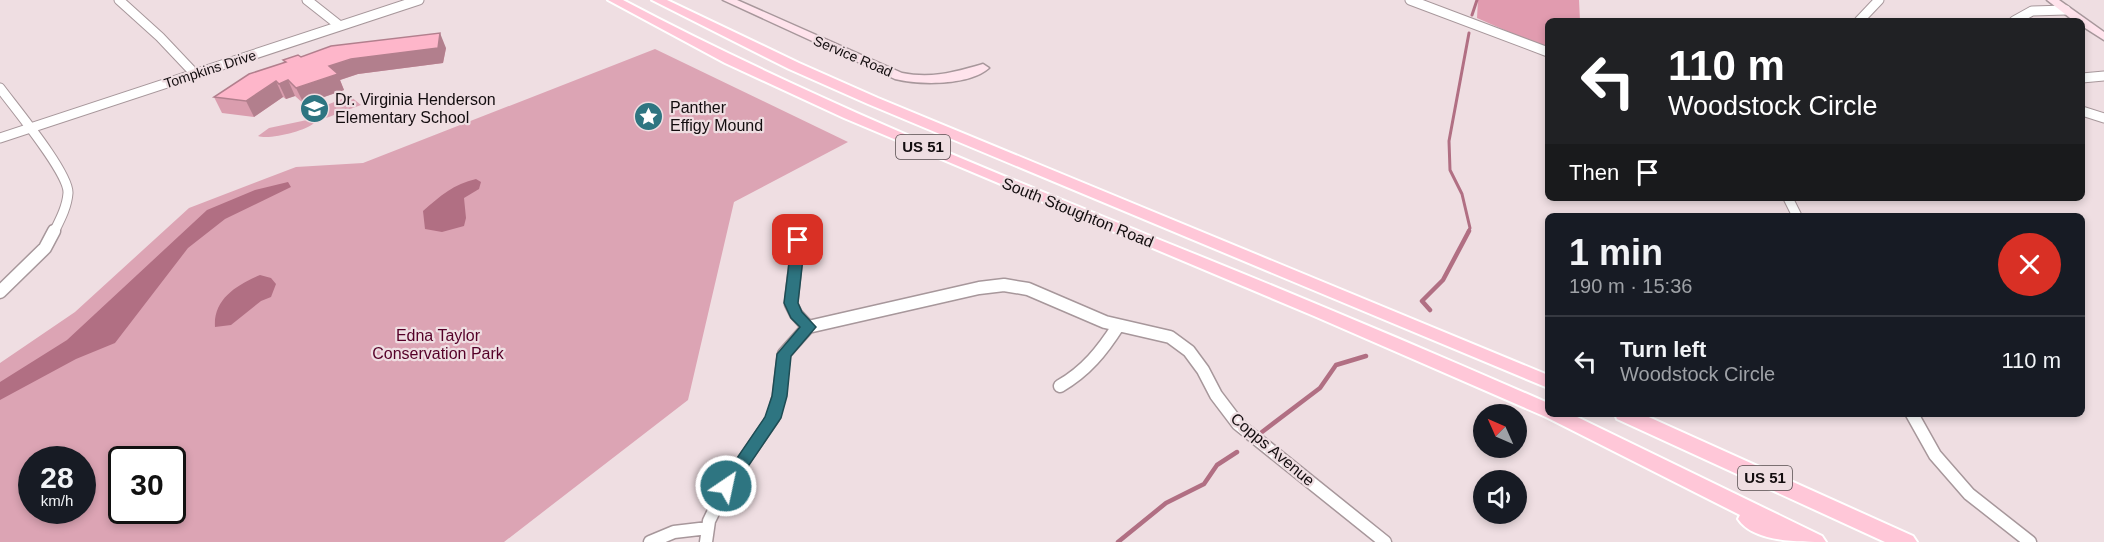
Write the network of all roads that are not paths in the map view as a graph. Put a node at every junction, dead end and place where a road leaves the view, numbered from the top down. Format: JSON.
{"nodes":[{"id":1,"x":119,"y":0,"type":"edge"},
{"id":2,"x":307,"y":0,"type":"edge"},
{"id":3,"x":419,"y":0,"type":"edge"},
{"id":4,"x":614,"y":0,"type":"edge"},
{"id":5,"x":658,"y":0,"type":"edge"},
{"id":6,"x":728,"y":0,"type":"edge"},
{"id":7,"x":1410,"y":0,"type":"edge"},
{"id":8,"x":1879,"y":0,"type":"edge"},
{"id":9,"x":2052,"y":0,"type":"edge"},
{"id":10,"x":2066,"y":10,"type":"junction"},
{"id":11,"x":1862,"y":18,"type":"edge"},
{"id":12,"x":2017,"y":18,"type":"edge"},
{"id":13,"x":2077,"y":18,"type":"edge"},
{"id":14,"x":2085,"y":24,"type":"edge"},
{"id":15,"x":340,"y":26,"type":"junction"},
{"id":16,"x":2104,"y":37,"type":"edge"},
{"id":17,"x":1545,"y":51,"type":"edge"},
{"id":18,"x":983,"y":68,"type":"dead end"},
{"id":19,"x":195,"y":74,"type":"junction"},
{"id":20,"x":2104,"y":76,"type":"edge"},
{"id":21,"x":2085,"y":78,"type":"edge"},
{"id":22,"x":0,"y":88,"type":"edge"},
{"id":23,"x":2085,"y":112,"type":"edge"},
{"id":24,"x":2104,"y":118,"type":"edge"},
{"id":25,"x":30,"y":128,"type":"junction"},
{"id":26,"x":0,"y":138,"type":"edge"},
{"id":27,"x":798,"y":240,"type":"dead end"},
{"id":28,"x":0,"y":292,"type":"edge"},
{"id":29,"x":1118,"y":326,"type":"junction"},
{"id":30,"x":808,"y":327,"type":"junction"},
{"id":31,"x":1545,"y":381,"type":"edge"},
{"id":32,"x":1060,"y":386,"type":"dead end"},
{"id":33,"x":1545,"y":410,"type":"edge"},
{"id":34,"x":1560,"y":417,"type":"edge"},
{"id":35,"x":1631,"y":417,"type":"edge"},
{"id":36,"x":1914,"y":417,"type":"edge"},
{"id":37,"x":1677,"y":473,"type":"junction"},
{"id":38,"x":707,"y":535,"type":"edge"},
{"id":39,"x":650,"y":542,"type":"edge"},
{"id":40,"x":1385,"y":542,"type":"edge"},
{"id":41,"x":1786,"y":542,"type":"edge"},
{"id":42,"x":1815,"y":542,"type":"edge"},
{"id":43,"x":1906,"y":542,"type":"edge"},
{"id":44,"x":2030,"y":542,"type":"edge"}],
"edges":[{"from":1,"to":19,"type":"street"},
{"from":2,"to":15,"type":"street"},
{"from":3,"to":15,"type":"street","name":"Tompkins Drive"},
{"from":4,"to":33,"type":"main road","name":"South Stoughton Road","number":"US 51"},
{"from":5,"to":31,"type":"main road","name":"South Stoughton Road","number":"US 51"},
{"from":6,"to":18,"type":"street","name":"Service Road"},
{"from":7,"to":17,"type":"street"},
{"from":8,"to":11,"type":"street"},
{"from":9,"to":10,"type":"street"},
{"from":10,"to":12,"type":"street"},
{"from":10,"to":13,"type":"street"},
{"from":14,"to":16,"type":"street"},
{"from":15,"to":19,"type":"street","name":"Tompkins Drive"},
{"from":19,"to":25,"type":"street","name":"Tompkins Drive"},
{"from":20,"to":21,"type":"street"},
{"from":22,"to":25,"type":"street"},
{"from":23,"to":24,"type":"street"},
{"from":25,"to":26,"type":"street","name":"Tompkins Drive"},
{"from":25,"to":28,"type":"street"},
{"from":27,"to":30,"type":"street"},
{"from":29,"to":30,"type":"street","name":"Copps Avenue"},
{"from":29,"to":32,"type":"street"},
{"from":29,"to":40,"type":"street","name":"Copps Avenue"},
{"from":30,"to":38,"type":"street"},
{"from":34,"to":37,"type":"main road","number":"US 51"},
{"from":35,"to":43,"type":"main road","number":"US 51"},
{"from":36,"to":44,"type":"street"},
{"from":37,"to":41,"type":"main road"},
{"from":37,"to":42,"type":"main road","number":"US 51"},
{"from":38,"to":39,"type":"street"}]}
